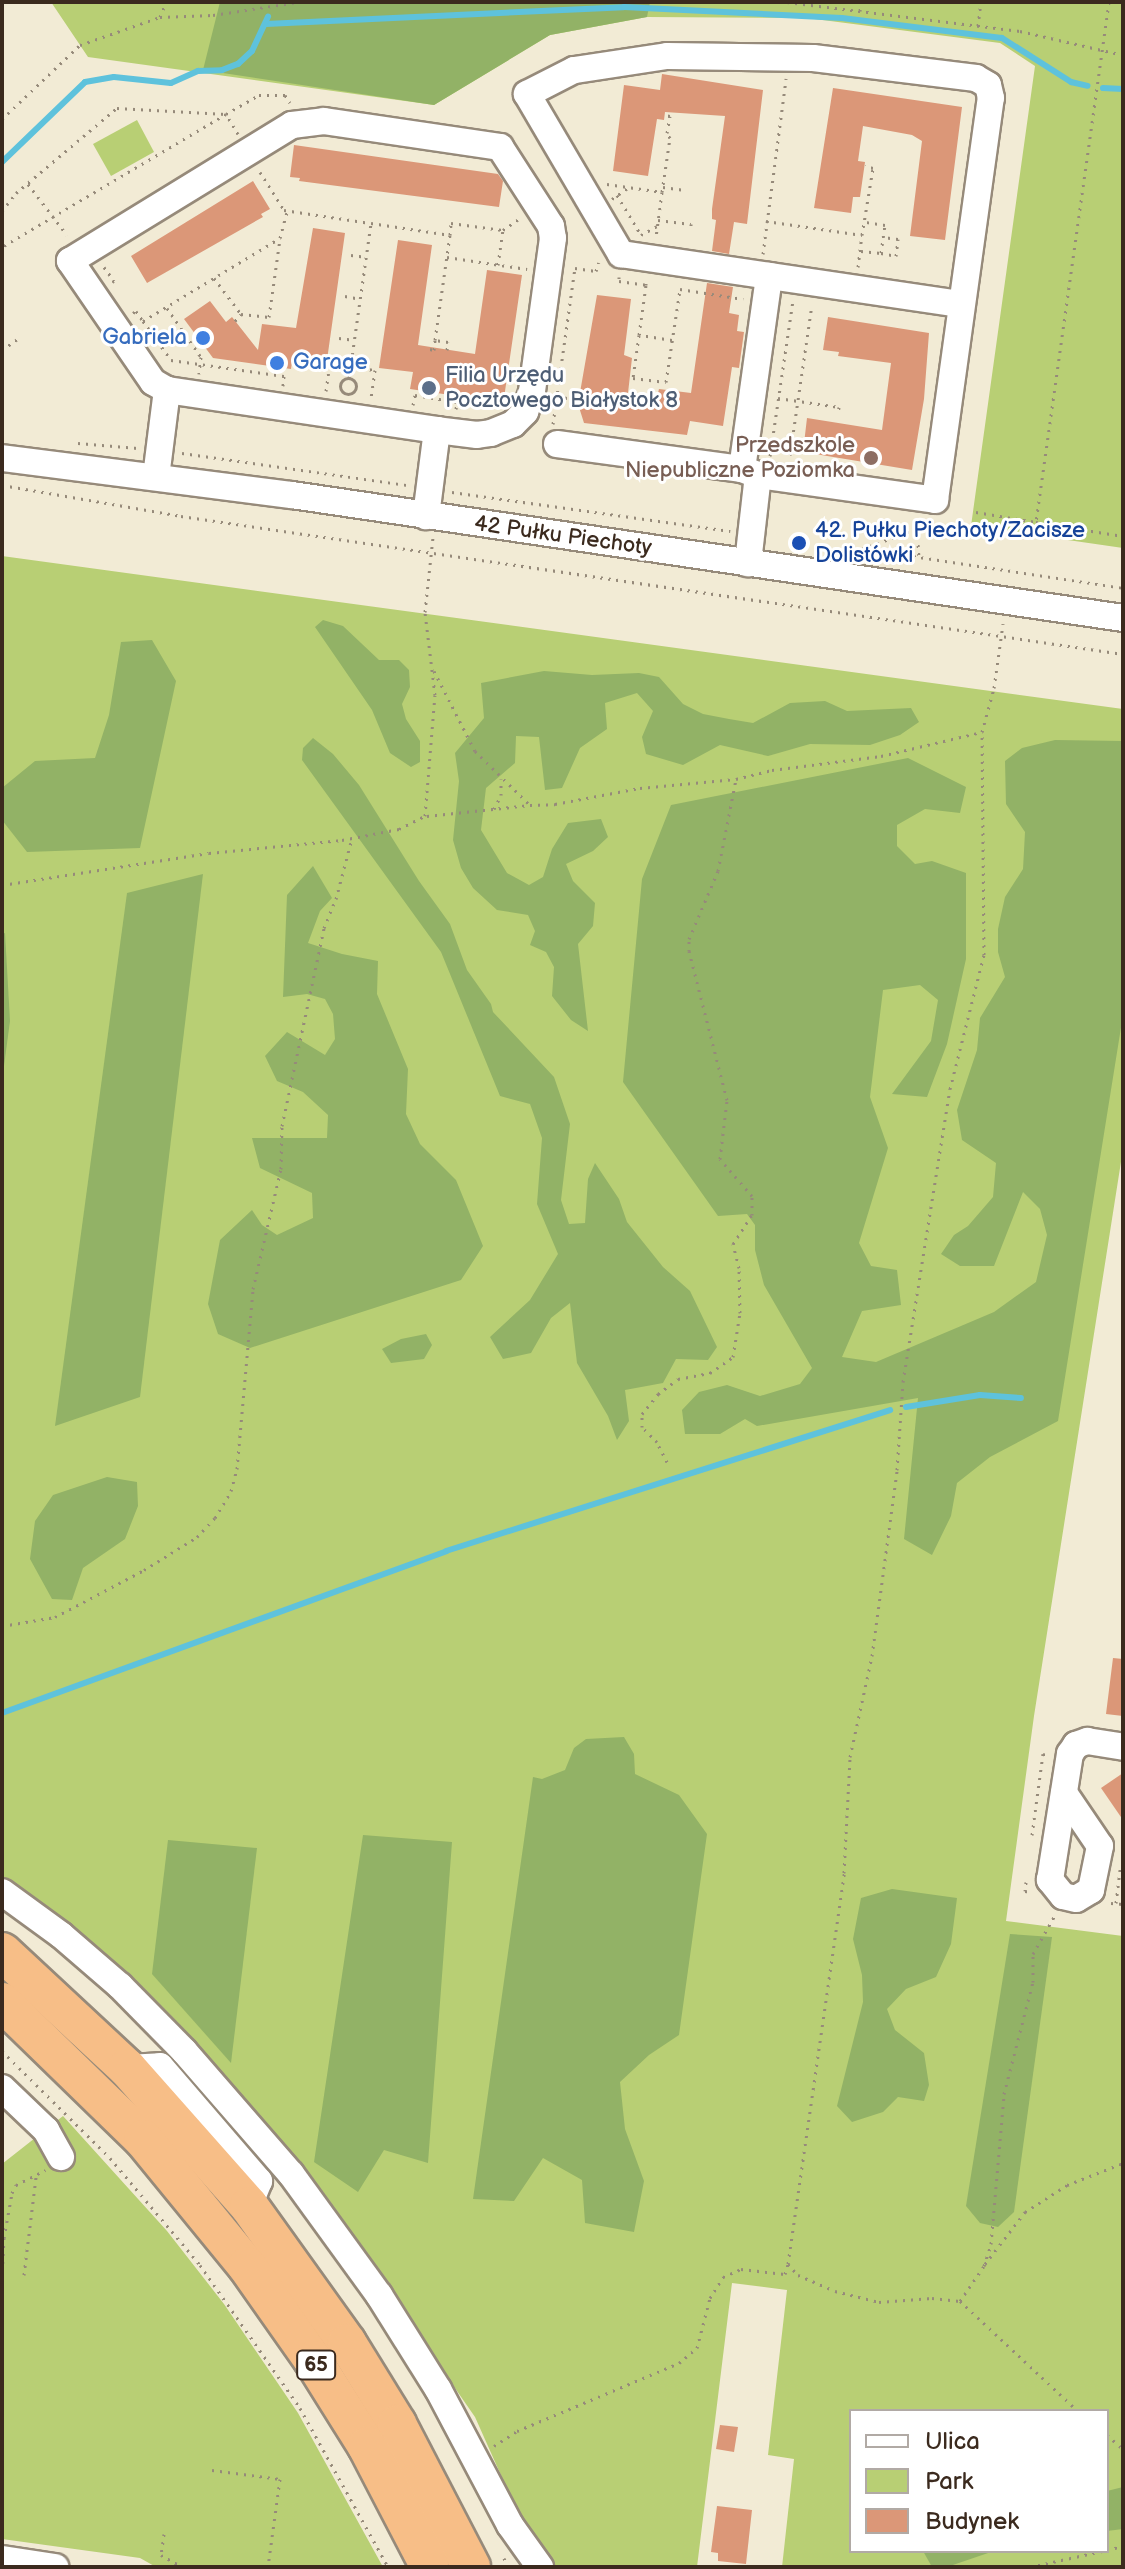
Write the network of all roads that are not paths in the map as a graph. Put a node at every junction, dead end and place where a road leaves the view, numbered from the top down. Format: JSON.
{"nodes":[{"id":1,"x":768,"y":285,"type":"junction"},
{"id":2,"x":961,"y":304,"type":"junction"},
{"id":3,"x":166,"y":401,"type":"junction"},
{"id":4,"x":554,"y":439,"type":"road end"},
{"id":5,"x":436,"y":440,"type":"junction"},
{"id":6,"x":2,"y":458,"type":"edge"},
{"id":7,"x":757,"y":465,"type":"junction"},
{"id":8,"x":156,"y":477,"type":"junction"},
{"id":9,"x":426,"y":516,"type":"junction"},
{"id":10,"x":748,"y":563,"type":"junction"},
{"id":11,"x":1123,"y":618,"type":"edge"},
{"id":12,"x":1123,"y":1747,"type":"edge"},
{"id":13,"x":1064,"y":1793,"type":"dead end"},
{"id":14,"x":2,"y":1892,"type":"edge"},
{"id":15,"x":2,"y":1952,"type":"edge"},
{"id":16,"x":2,"y":2002,"type":"edge"},
{"id":17,"x":127,"y":2068,"type":"junction"},
{"id":18,"x":2,"y":2088,"type":"edge"},
{"id":19,"x":61,"y":2157,"type":"road end"},
{"id":20,"x":192,"y":2167,"type":"junction"},
{"id":21,"x":249,"y":2206,"type":"junction"},
{"id":22,"x":2,"y":2559,"type":"edge"},
{"id":23,"x":55,"y":2567,"type":"edge"},
{"id":24,"x":430,"y":2567,"type":"edge"},
{"id":25,"x":471,"y":2567,"type":"edge"},
{"id":26,"x":540,"y":2567,"type":"edge"}],
"edges":[{"from":1,"to":2,"type":"street"},
{"from":1,"to":2,"type":"street"},
{"from":1,"to":7,"type":"street"},
{"from":2,"to":7,"type":"street"},
{"from":3,"to":5,"type":"street"},
{"from":3,"to":5,"type":"street"},
{"from":3,"to":8,"type":"street"},
{"from":4,"to":7,"type":"street"},
{"from":5,"to":9,"type":"street"},
{"from":6,"to":8,"type":"street","name":"42 Pułku Piechoty"},
{"from":7,"to":10,"type":"street"},
{"from":8,"to":9,"type":"street","name":"42 Pułku Piechoty"},
{"from":9,"to":10,"type":"street","name":"42 Pułku Piechoty"},
{"from":10,"to":11,"type":"street","name":"42 Pułku Piechoty"},
{"from":12,"to":13,"type":"street"},
{"from":14,"to":26,"type":"street"},
{"from":15,"to":17,"type":"highway","number":"65"},
{"from":16,"to":20,"type":"highway","number":"65"},
{"from":17,"to":20,"type":"highway","number":"65"},
{"from":17,"to":21,"type":"street"},
{"from":18,"to":19,"type":"street"},
{"from":20,"to":21,"type":"highway","number":"65"},
{"from":20,"to":24,"type":"highway","number":"65"},
{"from":21,"to":25,"type":"highway","number":"65"},
{"from":22,"to":23,"type":"street"}]}
